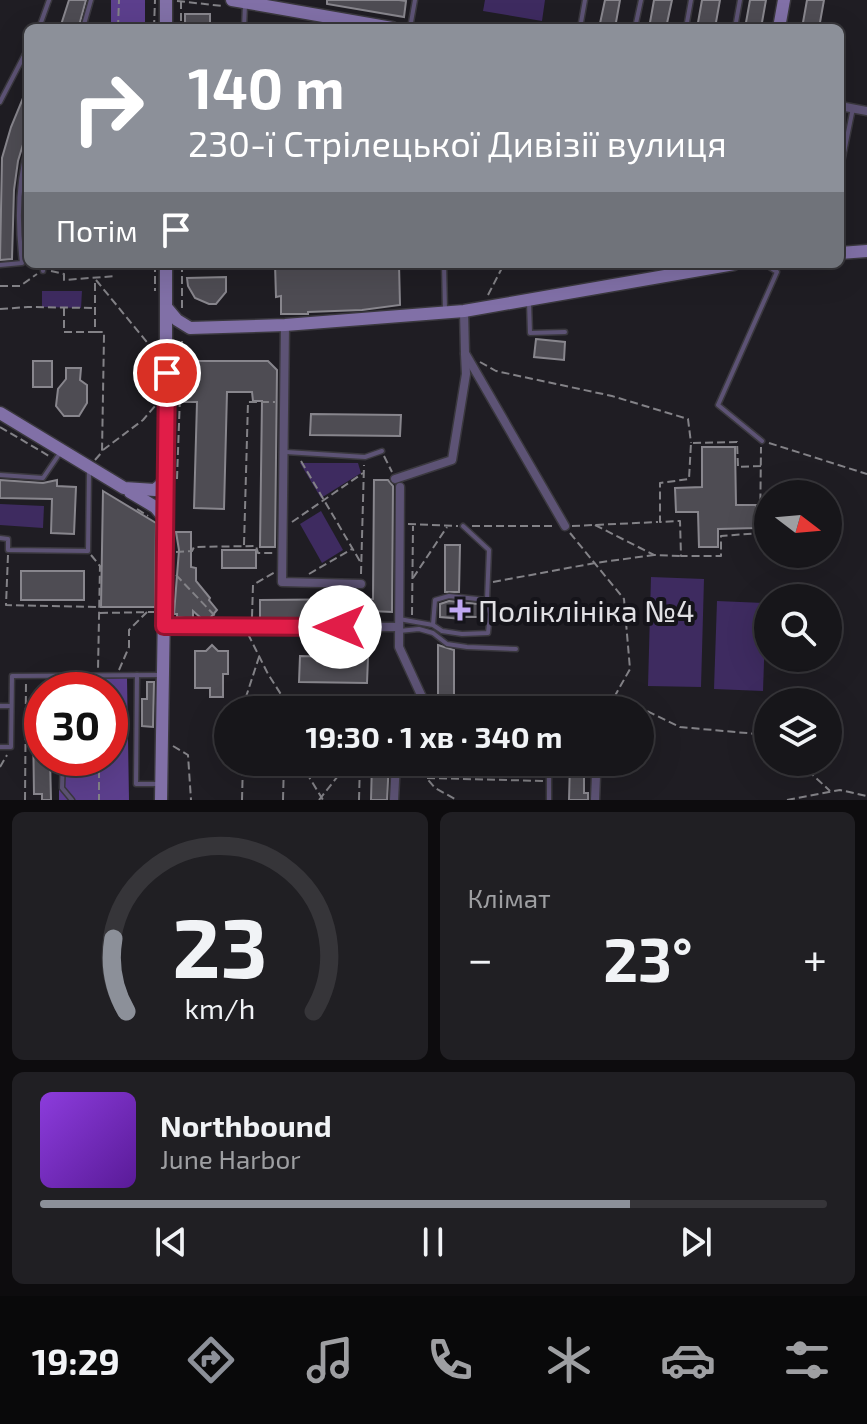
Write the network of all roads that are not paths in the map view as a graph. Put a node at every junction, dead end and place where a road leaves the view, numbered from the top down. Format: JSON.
{"nodes":[{"id":1,"x":49,"y":0,"type":"edge"},
{"id":2,"x":91,"y":0,"type":"edge"},
{"id":3,"x":166,"y":0,"type":"edge"},
{"id":4,"x":232,"y":0,"type":"edge"},
{"id":5,"x":415,"y":0,"type":"edge"},
{"id":6,"x":585,"y":0,"type":"edge"},
{"id":7,"x":641,"y":0,"type":"edge"},
{"id":8,"x":691,"y":0,"type":"edge"},
{"id":9,"x":740,"y":0,"type":"edge"},
{"id":10,"x":784,"y":0,"type":"edge"},
{"id":11,"x":246,"y":3,"type":"junction"},
{"id":12,"x":40,"y":24,"type":"edge"},
{"id":13,"x":84,"y":24,"type":"edge"},
{"id":14,"x":166,"y":24,"type":"edge"},
{"id":15,"x":244,"y":24,"type":"edge"},
{"id":16,"x":360,"y":24,"type":"edge"},
{"id":17,"x":411,"y":24,"type":"edge"},
{"id":18,"x":581,"y":24,"type":"edge"},
{"id":19,"x":636,"y":24,"type":"edge"},
{"id":20,"x":687,"y":24,"type":"edge"},
{"id":21,"x":736,"y":24,"type":"edge"},
{"id":22,"x":780,"y":24,"type":"edge"},
{"id":23,"x":24,"y":56,"type":"edge"},
{"id":24,"x":0,"y":102,"type":"edge"},
{"id":25,"x":844,"y":107,"type":"edge"},
{"id":26,"x":853,"y":108,"type":"junction"},
{"id":27,"x":867,"y":111,"type":"edge"},
{"id":28,"x":844,"y":152,"type":"edge"},
{"id":29,"x":24,"y":166,"type":"edge"},
{"id":30,"x":867,"y":251,"type":"edge"},
{"id":31,"x":844,"y":253,"type":"edge"},
{"id":32,"x":0,"y":265,"type":"edge"},
{"id":33,"x":166,"y":268,"type":"edge"},
{"id":34,"x":444,"y":268,"type":"edge"},
{"id":35,"x":711,"y":268,"type":"edge"},
{"id":36,"x":771,"y":268,"type":"edge"},
{"id":37,"x":529,"y":300,"type":"junction"},
{"id":38,"x":167,"y":308,"type":"junction"},
{"id":39,"x":464,"y":311,"type":"junction"},
{"id":40,"x":445,"y":313,"type":"junction"},
{"id":41,"x":186,"y":323,"type":"junction"},
{"id":42,"x":285,"y":325,"type":"junction"},
{"id":43,"x":565,"y":332,"type":"dead end"},
{"id":44,"x":161,"y":353,"type":"junction"},
{"id":45,"x":465,"y":353,"type":"junction"},
{"id":46,"x":0,"y":413,"type":"edge"},
{"id":47,"x":762,"y":441,"type":"road end"},
{"id":48,"x":382,"y":451,"type":"road end"},
{"id":49,"x":283,"y":452,"type":"junction"},
{"id":50,"x":59,"y":455,"type":"junction"},
{"id":51,"x":89,"y":467,"type":"junction"},
{"id":52,"x":0,"y":475,"type":"edge"},
{"id":53,"x":166,"y":480,"type":"junction"},
{"id":54,"x":124,"y":488,"type":"junction"},
{"id":55,"x":161,"y":520,"type":"junction"},
{"id":56,"x":463,"y":526,"type":"road end"},
{"id":57,"x":565,"y":526,"type":"road end"},
{"id":58,"x":0,"y":538,"type":"edge"},
{"id":59,"x":361,"y":584,"type":"road end"},
{"id":60,"x":487,"y":600,"type":"junction"},
{"id":61,"x":433,"y":625,"type":"junction"},
{"id":62,"x":164,"y":626,"type":"junction"},
{"id":63,"x":399,"y":626,"type":"junction"},
{"id":64,"x":516,"y":649,"type":"dead end"},
{"id":65,"x":128,"y":675,"type":"edge"},
{"id":66,"x":137,"y":675,"type":"junction"},
{"id":67,"x":162,"y":675,"type":"junction"},
{"id":68,"x":24,"y":676,"type":"edge"},
{"id":69,"x":422,"y":696,"type":"edge"},
{"id":70,"x":0,"y":706,"type":"edge"},
{"id":71,"x":11,"y":706,"type":"junction"},
{"id":72,"x":0,"y":747,"type":"edge"},
{"id":73,"x":62,"y":776,"type":"edge"},
{"id":74,"x":395,"y":776,"type":"edge"},
{"id":75,"x":549,"y":776,"type":"edge"},
{"id":76,"x":596,"y":776,"type":"dead end"},
{"id":77,"x":161,"y":784,"type":"junction"},
{"id":78,"x":72,"y":800,"type":"edge"},
{"id":79,"x":161,"y":800,"type":"edge"},
{"id":80,"x":394,"y":800,"type":"edge"},
{"id":81,"x":549,"y":800,"type":"edge"},
{"id":82,"x":595,"y":800,"type":"edge"}],
"edges":[{"from":1,"to":12,"type":"lane"},
{"from":2,"to":13,"type":"lane"},
{"from":3,"to":14,"type":"street"},
{"from":4,"to":11,"type":"street"},
{"from":5,"to":17,"type":"lane"},
{"from":6,"to":18,"type":"lane"},
{"from":7,"to":19,"type":"lane"},
{"from":8,"to":20,"type":"lane"},
{"from":9,"to":21,"type":"lane"},
{"from":10,"to":22,"type":"street"},
{"from":11,"to":15,"type":"lane"},
{"from":11,"to":16,"type":"street"},
{"from":23,"to":24,"type":"lane"},
{"from":25,"to":26,"type":"street"},
{"from":26,"to":27,"type":"street"},
{"from":26,"to":28,"type":"lane"},
{"from":29,"to":32,"type":"lane"},
{"from":30,"to":31,"type":"street"},
{"from":33,"to":38,"type":"street"},
{"from":34,"to":40,"type":"lane"},
{"from":35,"to":37,"type":"street"},
{"from":36,"to":47,"type":"lane"},
{"from":37,"to":39,"type":"street"},
{"from":37,"to":43,"type":"lane"},
{"from":38,"to":41,"type":"street"},
{"from":38,"to":44,"type":"street"},
{"from":39,"to":40,"type":"street"},
{"from":39,"to":45,"type":"street"},
{"from":40,"to":42,"type":"street"},
{"from":41,"to":42,"type":"street"},
{"from":41,"to":44,"type":"street"},
{"from":42,"to":49,"type":"street"},
{"from":44,"to":53,"type":"street"},
{"from":45,"to":57,"type":"street"},
{"from":45,"to":63,"type":"street"},
{"from":46,"to":50,"type":"street"},
{"from":48,"to":49,"type":"lane"},
{"from":49,"to":59,"type":"street"},
{"from":50,"to":51,"type":"street"},
{"from":50,"to":52,"type":"lane"},
{"from":51,"to":54,"type":"street"},
{"from":51,"to":58,"type":"lane"},
{"from":53,"to":54,"type":"street"},
{"from":53,"to":55,"type":"street"},
{"from":54,"to":55,"type":"street"},
{"from":55,"to":62,"type":"street"},
{"from":56,"to":60,"type":"lane"},
{"from":60,"to":61,"type":"lane"},
{"from":60,"to":61,"type":"lane"},
{"from":61,"to":63,"type":"lane"},
{"from":62,"to":63,"type":"street"},
{"from":62,"to":67,"type":"street"},
{"from":63,"to":64,"type":"lane"},
{"from":63,"to":69,"type":"street"},
{"from":65,"to":66,"type":"lane"},
{"from":66,"to":67,"type":"lane"},
{"from":66,"to":77,"type":"lane"},
{"from":67,"to":77,"type":"street"},
{"from":68,"to":71,"type":"lane"},
{"from":70,"to":71,"type":"lane"},
{"from":71,"to":72,"type":"lane"},
{"from":73,"to":78,"type":"lane"},
{"from":74,"to":80,"type":"street"},
{"from":75,"to":81,"type":"lane"},
{"from":76,"to":82,"type":"street"},
{"from":77,"to":79,"type":"street"}]}
